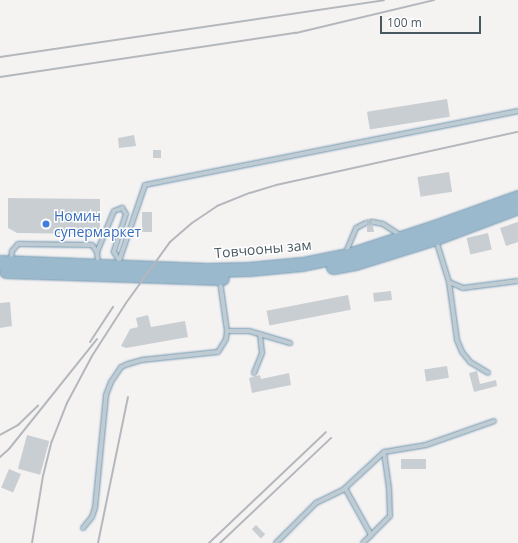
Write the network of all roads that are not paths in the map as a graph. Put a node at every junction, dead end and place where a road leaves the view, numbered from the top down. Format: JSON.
{"nodes":[{"id":1,"x":518,"y":111,"type":"edge"},
{"id":2,"x":518,"y":197,"type":"edge"},
{"id":3,"x":518,"y":207,"type":"edge"},
{"id":4,"x":373,"y":222,"type":"dead end"},
{"id":5,"x":366,"y":223,"type":"dead end"},
{"id":6,"x":404,"y":237,"type":"junction"},
{"id":7,"x":436,"y":238,"type":"junction"},
{"id":8,"x":344,"y":256,"type":"junction"},
{"id":9,"x":98,"y":258,"type":"junction"},
{"id":10,"x":5,"y":262,"type":"edge"},
{"id":11,"x":118,"y":263,"type":"junction"},
{"id":12,"x":0,"y":271,"type":"edge"},
{"id":13,"x":219,"y":278,"type":"junction"},
{"id":14,"x":518,"y":281,"type":"edge"},
{"id":15,"x":449,"y":282,"type":"junction"},
{"id":16,"x":227,"y":331,"type":"junction"},
{"id":17,"x":260,"y":334,"type":"junction"},
{"id":18,"x":290,"y":343,"type":"dead end"},
{"id":19,"x":254,"y":373,"type":"dead end"},
{"id":20,"x":488,"y":373,"type":"dead end"},
{"id":21,"x":494,"y":421,"type":"dead end"},
{"id":22,"x":384,"y":452,"type":"junction"},
{"id":23,"x":345,"y":488,"type":"junction"},
{"id":24,"x":83,"y":528,"type":"dead end"},
{"id":25,"x":371,"y":535,"type":"junction"},
{"id":26,"x":276,"y":543,"type":"edge"},
{"id":27,"x":363,"y":543,"type":"edge"}],
"edges":[{"from":1,"to":11,"type":"lane"},
{"from":2,"to":6,"type":"highway","name":"Товчооны зам"},
{"from":3,"to":7,"type":"highway","name":"Товчооны зам"},
{"from":4,"to":6,"type":"lane"},
{"from":5,"to":8,"type":"lane"},
{"from":6,"to":8,"type":"highway","name":"Товчооны зам"},
{"from":7,"to":13,"type":"highway","name":"Товчооны зам"},
{"from":7,"to":15,"type":"lane"},
{"from":8,"to":11,"type":"highway","name":"Товчооны зам"},
{"from":9,"to":10,"type":"highway","name":"Товчооны зам"},
{"from":9,"to":10,"type":"lane"},
{"from":9,"to":11,"type":"highway","name":"Товчооны зам"},
{"from":9,"to":11,"type":"lane"},
{"from":12,"to":13,"type":"highway","name":"Товчооны зам"},
{"from":13,"to":16,"type":"lane"},
{"from":14,"to":15,"type":"lane"},
{"from":15,"to":20,"type":"lane"},
{"from":16,"to":17,"type":"lane"},
{"from":16,"to":24,"type":"lane"},
{"from":17,"to":18,"type":"lane"},
{"from":17,"to":19,"type":"lane"},
{"from":21,"to":22,"type":"lane"},
{"from":22,"to":23,"type":"lane"},
{"from":22,"to":25,"type":"lane"},
{"from":23,"to":25,"type":"lane"},
{"from":23,"to":26,"type":"lane"},
{"from":25,"to":27,"type":"lane"}]}
